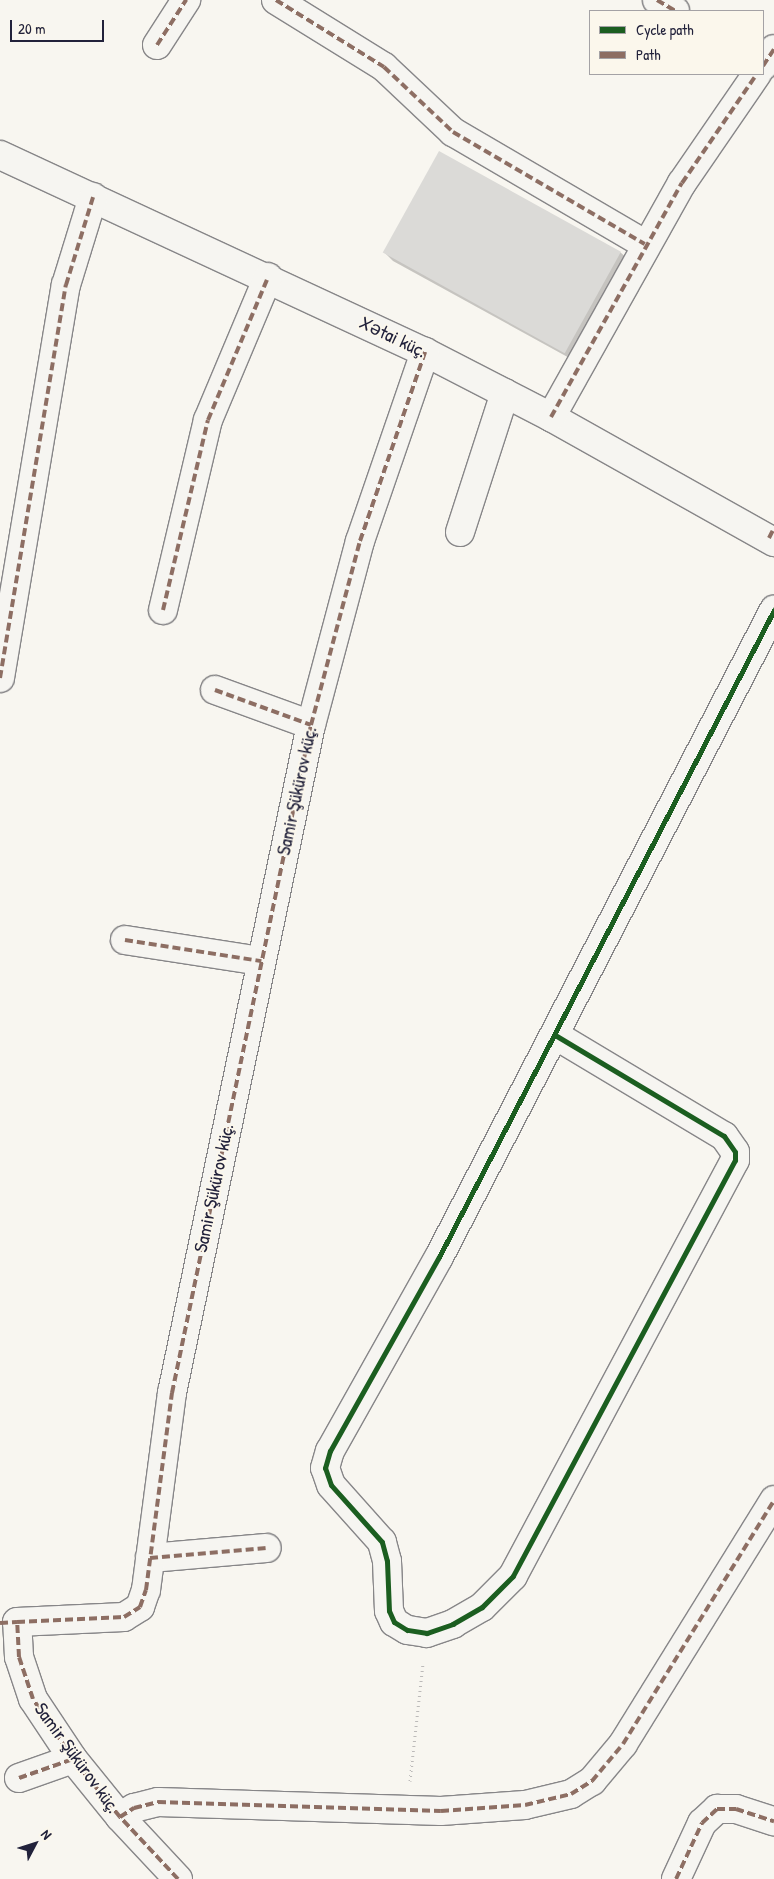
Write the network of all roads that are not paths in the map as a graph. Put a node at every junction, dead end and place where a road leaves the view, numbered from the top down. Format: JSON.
{"nodes":[{"id":1,"x":186,"y":0,"type":"edge"},
{"id":2,"x":276,"y":0,"type":"edge"},
{"id":3,"x":657,"y":0,"type":"edge"},
{"id":4,"x":673,"y":10,"type":"edge"},
{"id":5,"x":157,"y":45,"type":"dead end"},
{"id":6,"x":774,"y":50,"type":"edge"},
{"id":7,"x":764,"y":65,"type":"edge"},
{"id":8,"x":756,"y":75,"type":"edge"},
{"id":9,"x":0,"y":155,"type":"edge"},
{"id":10,"x":94,"y":197,"type":"junction"},
{"id":11,"x":646,"y":244,"type":"junction"},
{"id":12,"x":268,"y":278,"type":"junction"},
{"id":13,"x":425,"y":352,"type":"junction"},
{"id":14,"x":505,"y":393,"type":"junction"},
{"id":15,"x":550,"y":417,"type":"junction"},
{"id":16,"x":460,"y":532,"type":"dead end"},
{"id":17,"x":772,"y":536,"type":"edge"},
{"id":18,"x":162,"y":610,"type":"dead end"},
{"id":19,"x":774,"y":610,"type":"edge"},
{"id":20,"x":0,"y":678,"type":"edge"},
{"id":21,"x":214,"y":690,"type":"dead end"},
{"id":22,"x":311,"y":725,"type":"junction"},
{"id":23,"x":124,"y":940,"type":"dead end"},
{"id":24,"x":261,"y":961,"type":"junction"},
{"id":25,"x":555,"y":1035,"type":"junction"},
{"id":26,"x":774,"y":1500,"type":"edge"},
{"id":27,"x":267,"y":1548,"type":"dead end"},
{"id":28,"x":150,"y":1558,"type":"junction"},
{"id":29,"x":8,"y":1622,"type":"edge"},
{"id":30,"x":73,"y":1759,"type":"junction"},
{"id":31,"x":19,"y":1778,"type":"dead end"},
{"id":32,"x":120,"y":1817,"type":"junction"},
{"id":33,"x":774,"y":1821,"type":"edge"},
{"id":34,"x":178,"y":1879,"type":"edge"},
{"id":35,"x":676,"y":1879,"type":"edge"}],
"edges":[{"from":1,"to":5,"type":"street"},
{"from":2,"to":11,"type":"street"},
{"from":3,"to":4,"type":"street"},
{"from":6,"to":7,"type":"street"},
{"from":8,"to":11,"type":"street"},
{"from":9,"to":10,"type":"street","name":"Xətai küç."},
{"from":10,"to":12,"type":"street","name":"Xətai küç."},
{"from":10,"to":20,"type":"street"},
{"from":11,"to":15,"type":"street"},
{"from":12,"to":13,"type":"street","name":"Xətai küç."},
{"from":12,"to":18,"type":"street"},
{"from":13,"to":14,"type":"street","name":"Xətai küç."},
{"from":13,"to":22,"type":"street","name":"Samir Şükürov küç."},
{"from":14,"to":15,"type":"street","name":"Xətai küç."},
{"from":14,"to":16,"type":"street"},
{"from":15,"to":17,"type":"street","name":"Xətai küç."},
{"from":19,"to":25,"type":"street"},
{"from":21,"to":22,"type":"street"},
{"from":22,"to":24,"type":"street","name":"Samir Şükürov küç."},
{"from":23,"to":24,"type":"street"},
{"from":24,"to":28,"type":"street","name":"Samir Şükürov küç."},
{"from":25,"to":25,"type":"street"},
{"from":26,"to":32,"type":"street"},
{"from":27,"to":28,"type":"street"},
{"from":28,"to":29,"type":"street","name":"Samir Şükürov küç."},
{"from":29,"to":30,"type":"street","name":"Samir Şükürov küç."},
{"from":30,"to":31,"type":"street"},
{"from":30,"to":32,"type":"street","name":"Samir Şükürov küç."},
{"from":32,"to":34,"type":"street","name":"Samir Şükürov küç."},
{"from":33,"to":35,"type":"street"}]}
